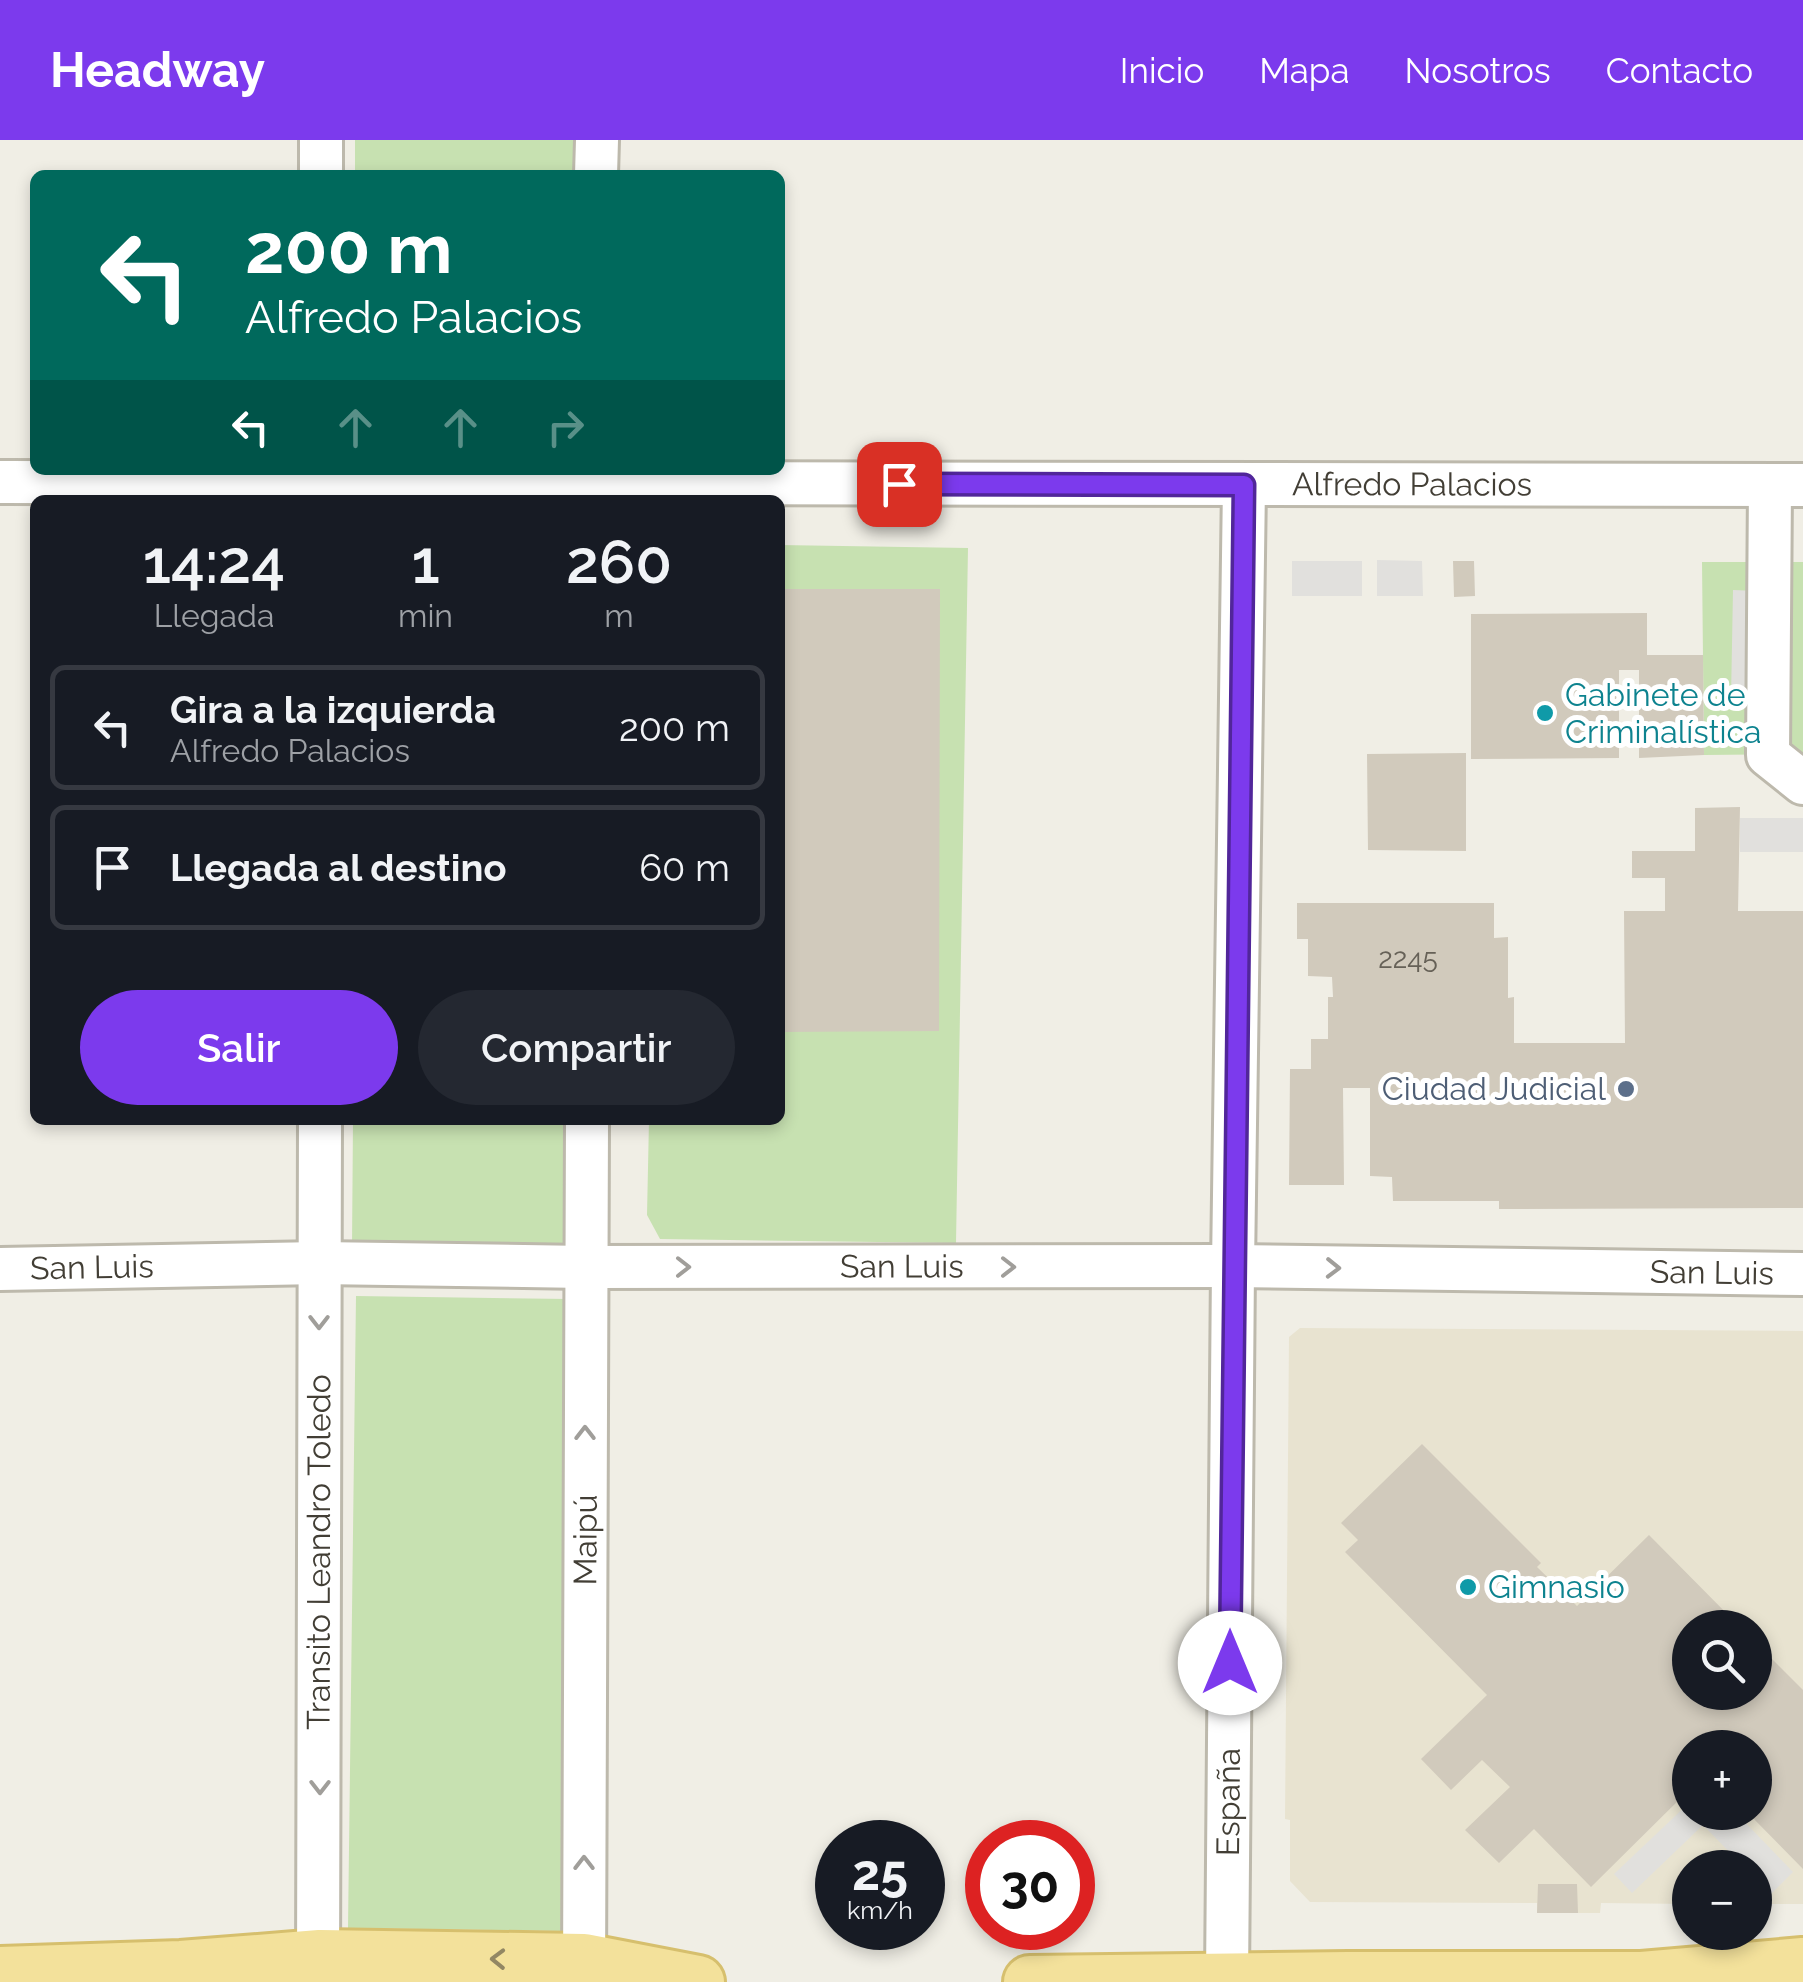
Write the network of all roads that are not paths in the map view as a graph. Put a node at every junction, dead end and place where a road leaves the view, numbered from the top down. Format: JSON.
{"nodes":[{"id":1,"x":321,"y":140,"type":"edge"},
{"id":2,"x":597,"y":140,"type":"edge"},
{"id":3,"x":320,"y":170,"type":"edge"},
{"id":4,"x":596,"y":170,"type":"edge"},
{"id":5,"x":0,"y":482,"type":"edge"},
{"id":6,"x":320,"y":484,"type":"edge"},
{"id":7,"x":592,"y":484,"type":"edge"},
{"id":8,"x":1244,"y":485,"type":"junction"},
{"id":9,"x":1787,"y":486,"type":"edge"},
{"id":10,"x":1803,"y":783,"type":"edge"},
{"id":11,"x":320,"y":1125,"type":"edge"},
{"id":12,"x":586,"y":1125,"type":"edge"},
{"id":13,"x":320,"y":1263,"type":"junction"},
{"id":14,"x":1233,"y":1266,"type":"junction"},
{"id":15,"x":585,"y":1267,"type":"junction"},
{"id":16,"x":0,"y":1270,"type":"edge"},
{"id":17,"x":1803,"y":1274,"type":"edge"},
{"id":18,"x":1803,"y":1964,"type":"edge"},
{"id":19,"x":319,"y":1969,"type":"edge"},
{"id":20,"x":584,"y":1971,"type":"edge"},
{"id":21,"x":0,"y":1973,"type":"edge"},
{"id":22,"x":196,"y":1974,"type":"edge"},
{"id":23,"x":1227,"y":1980,"type":"edge"},
{"id":24,"x":1654,"y":1980,"type":"edge"},
{"id":25,"x":698,"y":1982,"type":"edge"},
{"id":26,"x":1030,"y":1982,"type":"edge"}],
"edges":[{"from":1,"to":3,"type":"street"},
{"from":2,"to":4,"type":"street"},
{"from":5,"to":6,"type":"street","name":"Alfredo Palacios"},
{"from":6,"to":7,"type":"street","name":"Alfredo Palacios"},
{"from":7,"to":8,"type":"street","name":"Alfredo Palacios"},
{"from":8,"to":9,"type":"street","name":"Alfredo Palacios"},
{"from":8,"to":14,"type":"street","name":"España"},
{"from":9,"to":10,"type":"street"},
{"from":11,"to":13,"type":"street","name":"Transito Leandro Toledo"},
{"from":12,"to":15,"type":"street","name":"Maipú"},
{"from":13,"to":15,"type":"street","name":"San Luis"},
{"from":13,"to":16,"type":"street","name":"San Luis"},
{"from":13,"to":19,"type":"street","name":"Transito Leandro Toledo","one_way":true},
{"from":15,"to":14,"type":"street","name":"San Luis","one_way":true},
{"from":14,"to":17,"type":"street","name":"San Luis","one_way":true},
{"from":14,"to":23,"type":"street","name":"España"},
{"from":20,"to":15,"type":"street","name":"Maipú","one_way":true},
{"from":18,"to":24,"type":"main road"},
{"from":20,"to":19,"type":"main road","one_way":true},
{"from":19,"to":22,"type":"main road"},
{"from":20,"to":25,"type":"main road"},
{"from":21,"to":22,"type":"main road"},
{"from":23,"to":24,"type":"main road"},
{"from":23,"to":26,"type":"main road"}]}
